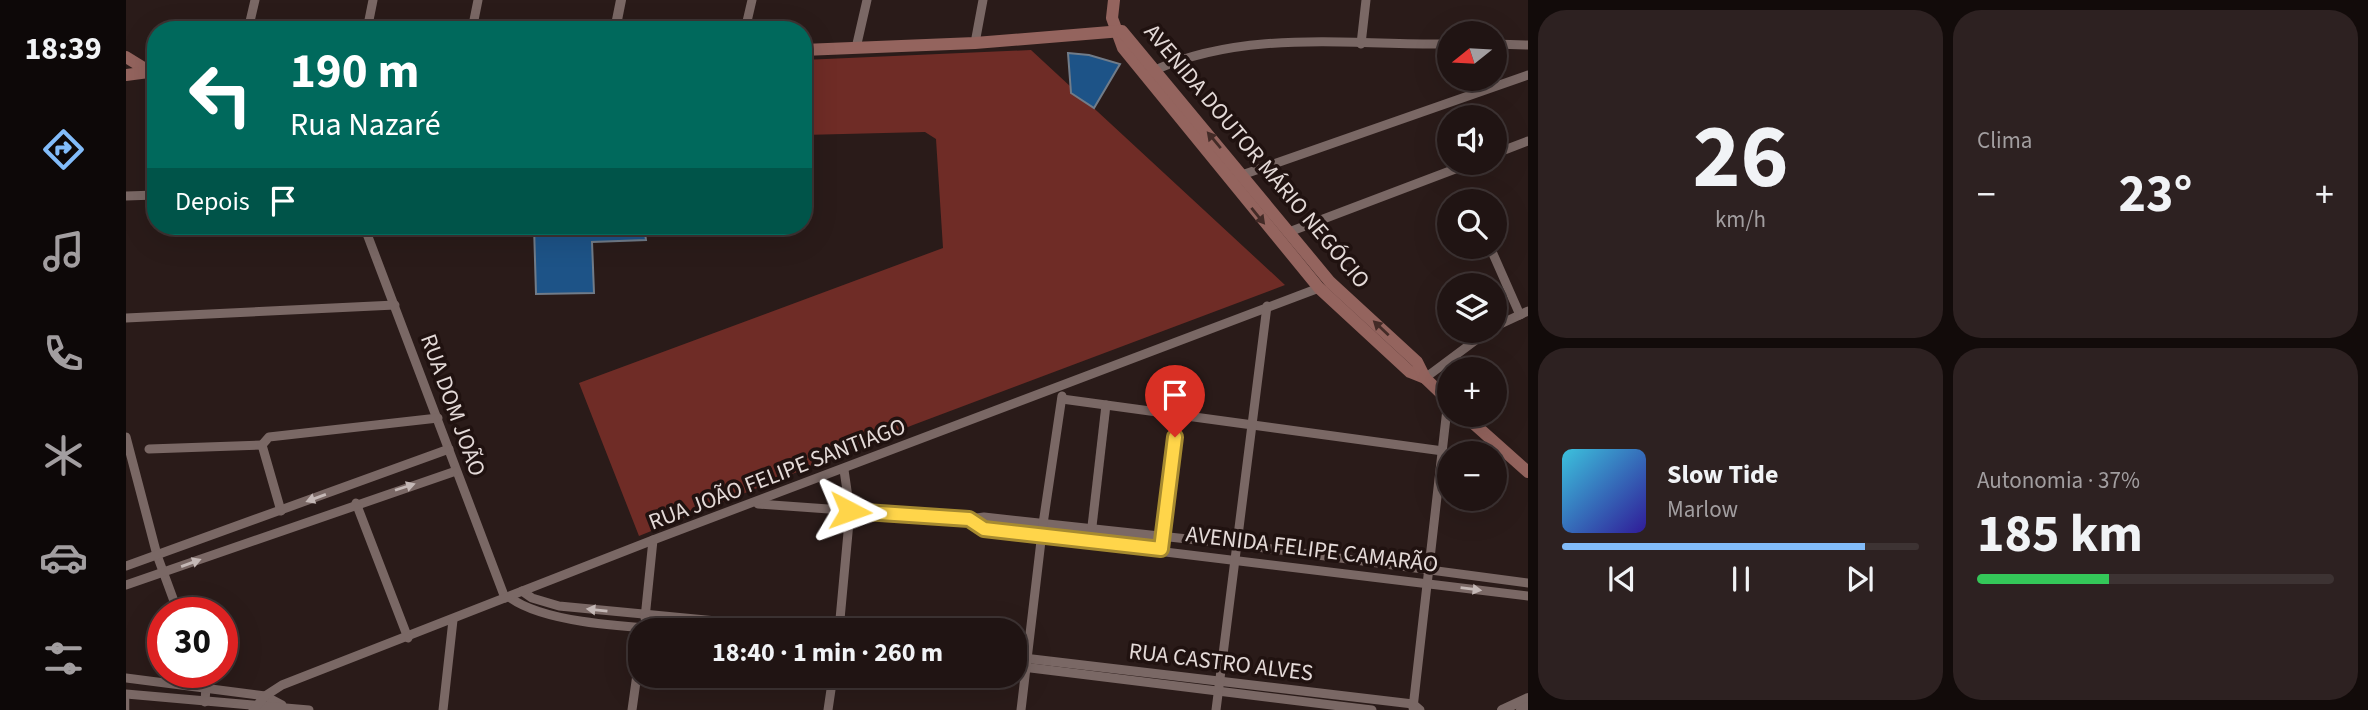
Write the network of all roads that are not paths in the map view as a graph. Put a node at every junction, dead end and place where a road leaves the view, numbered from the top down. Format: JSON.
{"nodes":[{"id":1,"x":255,"y":0,"type":"edge"},
{"id":2,"x":373,"y":0,"type":"edge"},
{"id":3,"x":478,"y":0,"type":"edge"},
{"id":4,"x":621,"y":0,"type":"edge"},
{"id":5,"x":752,"y":0,"type":"edge"},
{"id":6,"x":867,"y":0,"type":"edge"},
{"id":7,"x":982,"y":0,"type":"edge"},
{"id":8,"x":1114,"y":0,"type":"edge"},
{"id":9,"x":1366,"y":0,"type":"edge"},
{"id":10,"x":250,"y":21,"type":"edge"},
{"id":11,"x":369,"y":21,"type":"edge"},
{"id":12,"x":473,"y":21,"type":"edge"},
{"id":13,"x":616,"y":21,"type":"edge"},
{"id":14,"x":748,"y":21,"type":"edge"},
{"id":15,"x":1116,"y":32,"type":"junction"},
{"id":16,"x":975,"y":43,"type":"junction"},
{"id":17,"x":1361,"y":44,"type":"junction"},
{"id":18,"x":1437,"y":44,"type":"edge"},
{"id":19,"x":1507,"y":44,"type":"edge"},
{"id":20,"x":1528,"y":45,"type":"edge"},
{"id":21,"x":856,"y":48,"type":"junction"},
{"id":22,"x":812,"y":50,"type":"edge"},
{"id":23,"x":126,"y":57,"type":"edge"},
{"id":24,"x":126,"y":66,"type":"edge"},
{"id":25,"x":147,"y":68,"type":"edge"},
{"id":26,"x":147,"y":70,"type":"edge"},
{"id":27,"x":1155,"y":70,"type":"junction"},
{"id":28,"x":147,"y":72,"type":"edge"},
{"id":29,"x":126,"y":75,"type":"edge"},
{"id":30,"x":1528,"y":75,"type":"edge"},
{"id":31,"x":1528,"y":141,"type":"edge"},
{"id":32,"x":1507,"y":149,"type":"edge"},
{"id":33,"x":1243,"y":174,"type":"junction"},
{"id":34,"x":1439,"y":175,"type":"edge"},
{"id":35,"x":1229,"y":179,"type":"junction"},
{"id":36,"x":147,"y":195,"type":"edge"},
{"id":37,"x":126,"y":196,"type":"edge"},
{"id":38,"x":1289,"y":232,"type":"junction"},
{"id":39,"x":368,"y":235,"type":"edge"},
{"id":40,"x":1496,"y":259,"type":"edge"},
{"id":41,"x":1319,"y":288,"type":"junction"},
{"id":42,"x":395,"y":304,"type":"junction"},
{"id":43,"x":1267,"y":306,"type":"junction"},
{"id":44,"x":1524,"y":313,"type":"edge"},
{"id":45,"x":126,"y":318,"type":"edge"},
{"id":46,"x":1507,"y":321,"type":"edge"},
{"id":47,"x":1472,"y":343,"type":"edge"},
{"id":48,"x":1426,"y":378,"type":"junction"},
{"id":49,"x":1063,"y":385,"type":"junction"},
{"id":50,"x":1437,"y":389,"type":"edge"},
{"id":51,"x":1062,"y":399,"type":"junction"},
{"id":52,"x":1105,"y":404,"type":"junction"},
{"id":53,"x":1178,"y":413,"type":"junction"},
{"id":54,"x":438,"y":418,"type":"junction"},
{"id":55,"x":1252,"y":423,"type":"junction"},
{"id":56,"x":1477,"y":427,"type":"edge"},
{"id":57,"x":126,"y":437,"type":"edge"},
{"id":58,"x":262,"y":445,"type":"junction"},
{"id":59,"x":149,"y":449,"type":"dead end"},
{"id":60,"x":449,"y":449,"type":"junction"},
{"id":61,"x":1437,"y":450,"type":"edge"},
{"id":62,"x":844,"y":470,"type":"junction"},
{"id":63,"x":456,"y":471,"type":"junction"},
{"id":64,"x":1528,"y":472,"type":"edge"},
{"id":65,"x":1437,"y":499,"type":"edge"},
{"id":66,"x":356,"y":503,"type":"junction"},
{"id":67,"x":753,"y":504,"type":"junction"},
{"id":68,"x":281,"y":511,"type":"junction"},
{"id":69,"x":850,"y":511,"type":"junction"},
{"id":70,"x":969,"y":519,"type":"junction"},
{"id":71,"x":1043,"y":524,"type":"junction"},
{"id":72,"x":1091,"y":530,"type":"junction"},
{"id":73,"x":1163,"y":535,"type":"junction"},
{"id":74,"x":1042,"y":537,"type":"junction"},
{"id":75,"x":653,"y":540,"type":"junction"},
{"id":76,"x":1090,"y":543,"type":"junction"},
{"id":77,"x":1234,"y":544,"type":"junction"},
{"id":78,"x":1161,"y":549,"type":"junction"},
{"id":79,"x":157,"y":555,"type":"junction"},
{"id":80,"x":1232,"y":560,"type":"junction"},
{"id":81,"x":126,"y":566,"type":"edge"},
{"id":82,"x":1428,"y":571,"type":"junction"},
{"id":83,"x":163,"y":573,"type":"junction"},
{"id":84,"x":1427,"y":583,"type":"junction"},
{"id":85,"x":1528,"y":583,"type":"edge"},
{"id":86,"x":126,"y":585,"type":"edge"},
{"id":87,"x":522,"y":591,"type":"junction"},
{"id":88,"x":1528,"y":596,"type":"edge"},
{"id":89,"x":172,"y":597,"type":"edge"},
{"id":90,"x":507,"y":597,"type":"junction"},
{"id":91,"x":646,"y":615,"type":"junction"},
{"id":92,"x":646,"y":618,"type":"edge"},
{"id":93,"x":677,"y":618,"type":"edge"},
{"id":94,"x":840,"y":618,"type":"edge"},
{"id":95,"x":453,"y":620,"type":"junction"},
{"id":96,"x":628,"y":627,"type":"edge"},
{"id":97,"x":408,"y":638,"type":"junction"},
{"id":98,"x":1027,"y":655,"type":"edge"},
{"id":99,"x":1027,"y":663,"type":"edge"},
{"id":100,"x":126,"y":678,"type":"edge"},
{"id":101,"x":147,"y":680,"type":"edge"},
{"id":102,"x":1219,"y":685,"type":"junction"},
{"id":103,"x":206,"y":688,"type":"edge"},
{"id":104,"x":212,"y":688,"type":"edge"},
{"id":105,"x":635,"y":688,"type":"edge"},
{"id":106,"x":831,"y":688,"type":"edge"},
{"id":107,"x":1023,"y":688,"type":"edge"},
{"id":108,"x":127,"y":694,"type":"edge"},
{"id":109,"x":264,"y":696,"type":"junction"},
{"id":110,"x":1528,"y":698,"type":"edge"},
{"id":111,"x":205,"y":702,"type":"junction"},
{"id":112,"x":284,"y":707,"type":"junction"},
{"id":113,"x":1528,"y":707,"type":"edge"},
{"id":114,"x":254,"y":708,"type":"edge"},
{"id":115,"x":1415,"y":708,"type":"edge"},
{"id":116,"x":127,"y":710,"type":"edge"},
{"id":117,"x":309,"y":710,"type":"edge"},
{"id":118,"x":443,"y":710,"type":"edge"},
{"id":119,"x":632,"y":710,"type":"edge"},
{"id":120,"x":828,"y":710,"type":"edge"},
{"id":121,"x":1021,"y":710,"type":"edge"},
{"id":122,"x":1216,"y":710,"type":"edge"},
{"id":123,"x":1372,"y":710,"type":"edge"},
{"id":124,"x":1502,"y":710,"type":"edge"},
{"id":125,"x":1521,"y":710,"type":"edge"}],
"edges":[{"from":1,"to":10,"type":"street"},
{"from":2,"to":11,"type":"street"},
{"from":3,"to":12,"type":"street"},
{"from":4,"to":13,"type":"street"},
{"from":5,"to":14,"type":"street"},
{"from":6,"to":21,"type":"street"},
{"from":7,"to":16,"type":"street"},
{"from":8,"to":15,"type":"main road"},
{"from":9,"to":17,"type":"street"},
{"from":15,"to":16,"type":"main road"},
{"from":15,"to":27,"type":"main road","name":"AVENIDA DOUTOR MÁRIO NEGÓCIO"},
{"from":15,"to":35,"type":"main road","name":"AVENIDA DOUTOR MÁRIO NEGÓCIO"},
{"from":16,"to":21,"type":"main road"},
{"from":17,"to":18,"type":"street"},
{"from":17,"to":27,"type":"street"},
{"from":19,"to":20,"type":"street"},
{"from":21,"to":22,"type":"main road"},
{"from":23,"to":25,"type":"main road"},
{"from":24,"to":26,"type":"main road"},
{"from":33,"to":27,"type":"main road","name":"AVENIDA DOUTOR MÁRIO NEGÓCIO","one_way":true},
{"from":28,"to":29,"type":"main road"},
{"from":30,"to":33,"type":"street"},
{"from":31,"to":32,"type":"street"},
{"from":33,"to":35,"type":"street"},
{"from":33,"to":38,"type":"main road","name":"AVENIDA DOUTOR MÁRIO NEGÓCIO"},
{"from":34,"to":38,"type":"street"},
{"from":35,"to":41,"type":"main road","name":"AVENIDA DOUTOR MÁRIO NEGÓCIO","one_way":true},
{"from":36,"to":37,"type":"street"},
{"from":48,"to":38,"type":"main road","name":"AVENIDA DOUTOR MÁRIO NEGÓCIO","one_way":true},
{"from":39,"to":42,"type":"street","name":"RUA DOM JOÃO"},
{"from":40,"to":44,"type":"street"},
{"from":41,"to":43,"type":"street","name":"RUA JOÃO FELIPE SANTIAGO"},
{"from":41,"to":48,"type":"main road","name":"AVENIDA DOUTOR MÁRIO NEGÓCIO"},
{"from":42,"to":45,"type":"street"},
{"from":42,"to":54,"type":"street","name":"RUA DOM JOÃO"},
{"from":43,"to":49,"type":"street","name":"RUA JOÃO FELIPE SANTIAGO"},
{"from":43,"to":55,"type":"street"},
{"from":44,"to":46,"type":"street"},
{"from":47,"to":48,"type":"street"},
{"from":48,"to":50,"type":"main road","name":"AVENIDA DOUTOR MÁRIO NEGÓCIO"},
{"from":49,"to":51,"type":"street"},
{"from":49,"to":62,"type":"street","name":"RUA JOÃO FELIPE SANTIAGO"},
{"from":51,"to":52,"type":"street"},
{"from":51,"to":71,"type":"street"},
{"from":52,"to":53,"type":"street"},
{"from":52,"to":72,"type":"street"},
{"from":53,"to":55,"type":"street"},
{"from":53,"to":73,"type":"street"},
{"from":54,"to":58,"type":"street"},
{"from":54,"to":60,"type":"street","name":"RUA DOM JOÃO"},
{"from":55,"to":61,"type":"street"},
{"from":55,"to":77,"type":"street"},
{"from":56,"to":64,"type":"main road"},
{"from":57,"to":79,"type":"street"},
{"from":58,"to":59,"type":"street"},
{"from":58,"to":68,"type":"street"},
{"from":60,"to":63,"type":"street","name":"RUA DOM JOÃO"},
{"from":60,"to":68,"type":"street","one_way":true},
{"from":62,"to":67,"type":"street","name":"RUA JOÃO FELIPE SANTIAGO"},
{"from":62,"to":69,"type":"street"},
{"from":66,"to":63,"type":"street","one_way":true},
{"from":63,"to":90,"type":"street","name":"RUA DOM JOÃO"},
{"from":65,"to":82,"type":"street"},
{"from":83,"to":66,"type":"street","one_way":true},
{"from":66,"to":97,"type":"street"},
{"from":67,"to":69,"type":"street","name":"AVENIDA FELIPE CAMARÃO"},
{"from":67,"to":75,"type":"street","name":"RUA JOÃO FELIPE SANTIAGO"},
{"from":68,"to":79,"type":"street"},
{"from":69,"to":70,"type":"street","name":"AVENIDA FELIPE CAMARÃO"},
{"from":69,"to":94,"type":"street"},
{"from":70,"to":71,"type":"street","name":"AVENIDA FELIPE CAMARÃO"},
{"from":70,"to":74,"type":"street","name":"AVENIDA FELIPE CAMARÃO"},
{"from":71,"to":72,"type":"street","name":"AVENIDA FELIPE CAMARÃO"},
{"from":71,"to":74,"type":"street"},
{"from":72,"to":73,"type":"street","name":"AVENIDA FELIPE CAMARÃO"},
{"from":72,"to":76,"type":"street"},
{"from":73,"to":77,"type":"street","name":"AVENIDA FELIPE CAMARÃO"},
{"from":73,"to":78,"type":"street"},
{"from":74,"to":76,"type":"street","name":"AVENIDA FELIPE CAMARÃO"},
{"from":74,"to":98,"type":"street"},
{"from":75,"to":87,"type":"street","name":"RUA JOÃO FELIPE SANTIAGO"},
{"from":75,"to":91,"type":"street"},
{"from":76,"to":78,"type":"street","name":"AVENIDA FELIPE CAMARÃO"},
{"from":77,"to":80,"type":"street"},
{"from":77,"to":82,"type":"street","name":"AVENIDA FELIPE CAMARÃO"},
{"from":78,"to":80,"type":"street","name":"AVENIDA FELIPE CAMARÃO"},
{"from":79,"to":81,"type":"street"},
{"from":79,"to":83,"type":"street"},
{"from":80,"to":84,"type":"street","name":"AVENIDA FELIPE CAMARÃO"},
{"from":80,"to":102,"type":"street"},
{"from":82,"to":84,"type":"street"},
{"from":82,"to":85,"type":"street","name":"AVENIDA FELIPE CAMARÃO"},
{"from":83,"to":86,"type":"street"},
{"from":83,"to":89,"type":"street"},
{"from":84,"to":88,"type":"street","name":"AVENIDA FELIPE CAMARÃO","one_way":true},
{"from":84,"to":115,"type":"street"},
{"from":87,"to":90,"type":"street","name":"RUA JOÃO FELIPE SANTIAGO"},
{"from":91,"to":87,"type":"street","one_way":true},
{"from":90,"to":95,"type":"street","name":"RUA JOÃO FELIPE SANTIAGO"},
{"from":90,"to":96,"type":"street"},
{"from":91,"to":92,"type":"street"},
{"from":91,"to":93,"type":"street"},
{"from":95,"to":97,"type":"street","name":"RUA JOÃO FELIPE SANTIAGO"},
{"from":95,"to":118,"type":"street"},
{"from":97,"to":109,"type":"street","name":"RUA JOÃO FELIPE SANTIAGO"},
{"from":99,"to":102,"type":"street","name":"RUA CASTRO ALVES"},
{"from":100,"to":101,"type":"street"},
{"from":102,"to":115,"type":"street","name":"RUA CASTRO ALVES"},
{"from":102,"to":122,"type":"street"},
{"from":102,"to":123,"type":"street","name":"RUA CASTRO ALVES"},
{"from":103,"to":111,"type":"street"},
{"from":104,"to":109,"type":"street"},
{"from":105,"to":119,"type":"street"},
{"from":106,"to":120,"type":"street"},
{"from":107,"to":121,"type":"street"},
{"from":108,"to":111,"type":"street"},
{"from":108,"to":116,"type":"lane"},
{"from":109,"to":112,"type":"street"},
{"from":109,"to":114,"type":"street","name":"RUA JOÃO FELIPE SANTIAGO"},
{"from":110,"to":124,"type":"street"},
{"from":111,"to":114,"type":"street"},
{"from":112,"to":114,"type":"street"},
{"from":112,"to":117,"type":"street"},
{"from":113,"to":125,"type":"street"}]}
